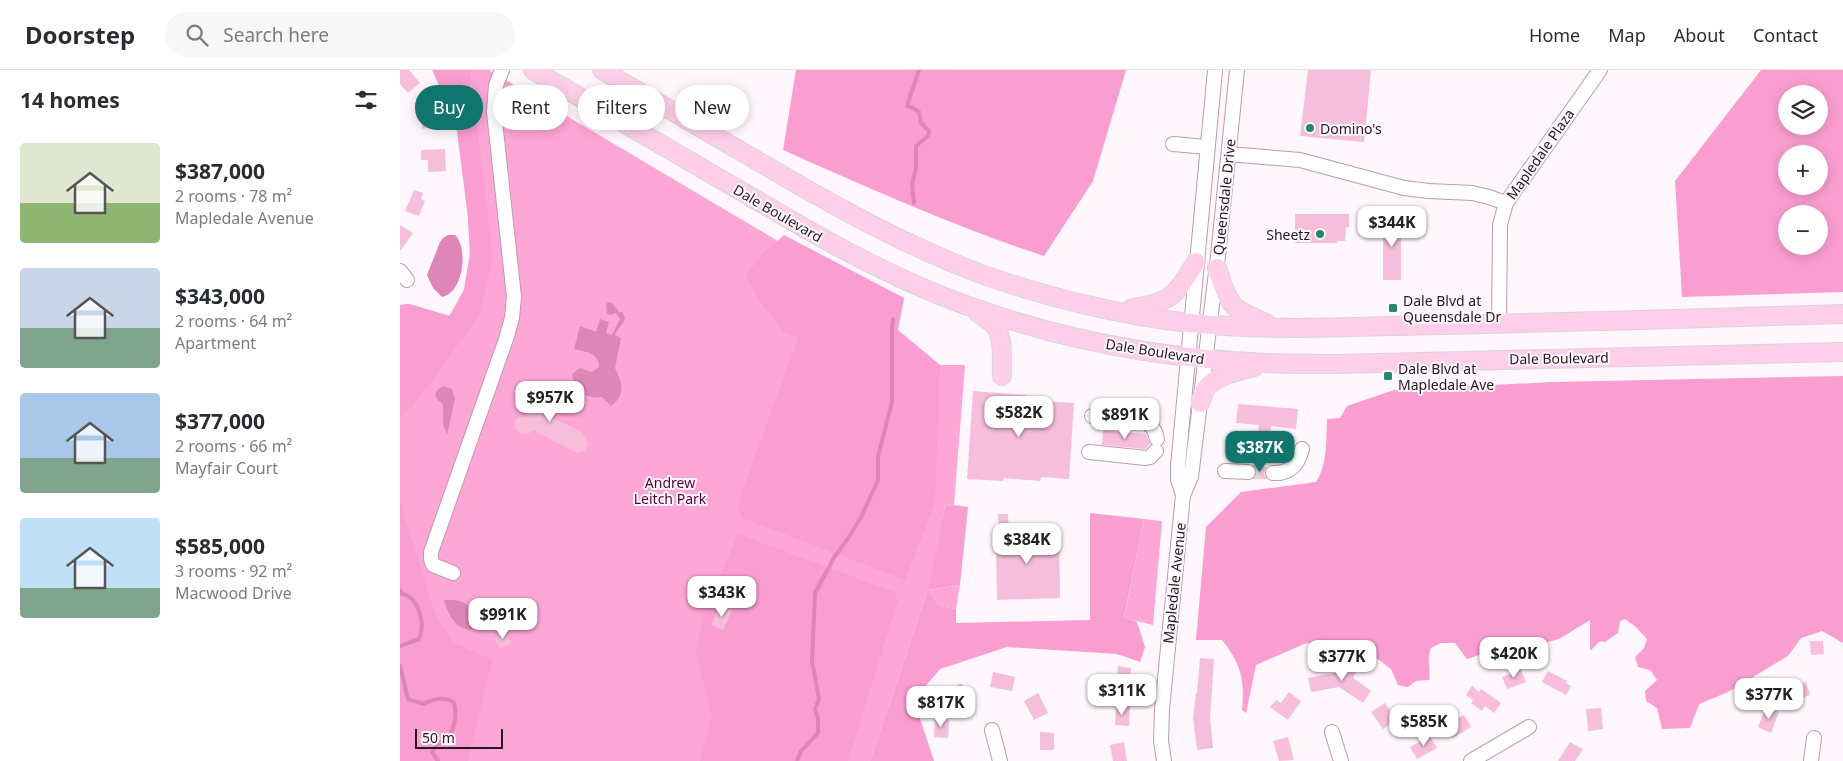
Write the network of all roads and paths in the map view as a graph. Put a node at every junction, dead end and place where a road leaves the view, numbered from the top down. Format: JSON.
{"nodes":[{"id":1,"x":502,"y":70,"type":"edge"},
{"id":2,"x":533,"y":70,"type":"edge"},
{"id":3,"x":602,"y":70,"type":"edge"},
{"id":4,"x":1215,"y":70,"type":"edge"},
{"id":5,"x":1237,"y":70,"type":"edge"},
{"id":6,"x":1600,"y":70,"type":"edge"},
{"id":7,"x":1173,"y":144,"type":"dead end"},
{"id":8,"x":1207,"y":147,"type":"junction"},
{"id":9,"x":1229,"y":154,"type":"junction"},
{"id":10,"x":1506,"y":203,"type":"junction"},
{"id":11,"x":1196,"y":262,"type":"junction"},
{"id":12,"x":1217,"y":268,"type":"junction"},
{"id":13,"x":970,"y":307,"type":"junction"},
{"id":14,"x":1115,"y":311,"type":"junction"},
{"id":15,"x":1843,"y":314,"type":"edge"},
{"id":16,"x":1191,"y":323,"type":"junction"},
{"id":17,"x":1210,"y":324,"type":"junction"},
{"id":18,"x":1500,"y":324,"type":"junction"},
{"id":19,"x":1276,"y":327,"type":"junction"},
{"id":20,"x":1843,"y":352,"type":"edge"},
{"id":21,"x":1188,"y":357,"type":"junction"},
{"id":22,"x":1206,"y":359,"type":"junction"},
{"id":23,"x":1268,"y":363,"type":"junction"},
{"id":24,"x":1002,"y":376,"type":"dead end"},
{"id":25,"x":1200,"y":404,"type":"junction"},
{"id":26,"x":1092,"y":416,"type":"dead end"},
{"id":27,"x":1302,"y":449,"type":"dead end"},
{"id":28,"x":1089,"y":452,"type":"dead end"},
{"id":29,"x":1225,"y":471,"type":"dead end"},
{"id":30,"x":1248,"y":472,"type":"tunnel mouth"},
{"id":31,"x":1273,"y":473,"type":"tunnel mouth"},
{"id":32,"x":1183,"y":495,"type":"junction"},
{"id":33,"x":453,"y":573,"type":"dead end"},
{"id":34,"x":1529,"y":727,"type":"dead end"},
{"id":35,"x":992,"y":730,"type":"dead end"},
{"id":36,"x":1332,"y":732,"type":"dead end"},
{"id":37,"x":1814,"y":738,"type":"dead end"},
{"id":38,"x":1000,"y":761,"type":"edge"},
{"id":39,"x":1164,"y":761,"type":"edge"},
{"id":40,"x":1341,"y":761,"type":"edge"},
{"id":41,"x":1471,"y":761,"type":"edge"},
{"id":42,"x":1811,"y":761,"type":"edge"}],
"edges":[{"from":1,"to":33,"type":"street"},
{"from":2,"to":13,"type":"main road","name":"Dale Boulevard"},
{"from":3,"to":14,"type":"main road"},
{"from":4,"to":8,"type":"street","name":"Queensdale Drive"},
{"from":5,"to":9,"type":"street","name":"Queensdale Drive"},
{"from":6,"to":10,"type":"street","name":"Mapledale Plaza"},
{"from":7,"to":8,"type":"street"},
{"from":8,"to":11,"type":"street","name":"Queensdale Drive"},
{"from":9,"to":10,"type":"street","name":"Mapledale Plaza"},
{"from":9,"to":12,"type":"street","name":"Queensdale Drive"},
{"from":10,"to":18,"type":"street"},
{"from":11,"to":14,"type":"main road"},
{"from":11,"to":16,"type":"street","name":"Queensdale Drive"},
{"from":12,"to":17,"type":"street","name":"Queensdale Drive"},
{"from":12,"to":19,"type":"main road"},
{"from":13,"to":21,"type":"main road","name":"Dale Boulevard"},
{"from":13,"to":24,"type":"main road"},
{"from":14,"to":16,"type":"main road"},
{"from":15,"to":18,"type":"main road"},
{"from":16,"to":17,"type":"main road"},
{"from":16,"to":21,"type":"street","name":"Mapledale Avenue"},
{"from":17,"to":19,"type":"main road"},
{"from":17,"to":22,"type":"street","name":"Mapledale Avenue"},
{"from":18,"to":19,"type":"main road"},
{"from":20,"to":23,"type":"main road","name":"Dale Boulevard"},
{"from":21,"to":22,"type":"main road","name":"Dale Boulevard"},
{"from":21,"to":32,"type":"street","name":"Mapledale Avenue"},
{"from":22,"to":23,"type":"main road","name":"Dale Boulevard"},
{"from":22,"to":25,"type":"street","name":"Mapledale Avenue"},
{"from":23,"to":25,"type":"main road"},
{"from":25,"to":32,"type":"street","name":"Mapledale Avenue"},
{"from":26,"to":28,"type":"street"},
{"from":27,"to":31,"type":"street"},
{"from":29,"to":30,"type":"street"},
{"from":32,"to":39,"type":"street","name":"Mapledale Avenue"},
{"from":34,"to":41,"type":"street"},
{"from":35,"to":38,"type":"street"},
{"from":36,"to":40,"type":"street"},
{"from":37,"to":42,"type":"street"}]}
